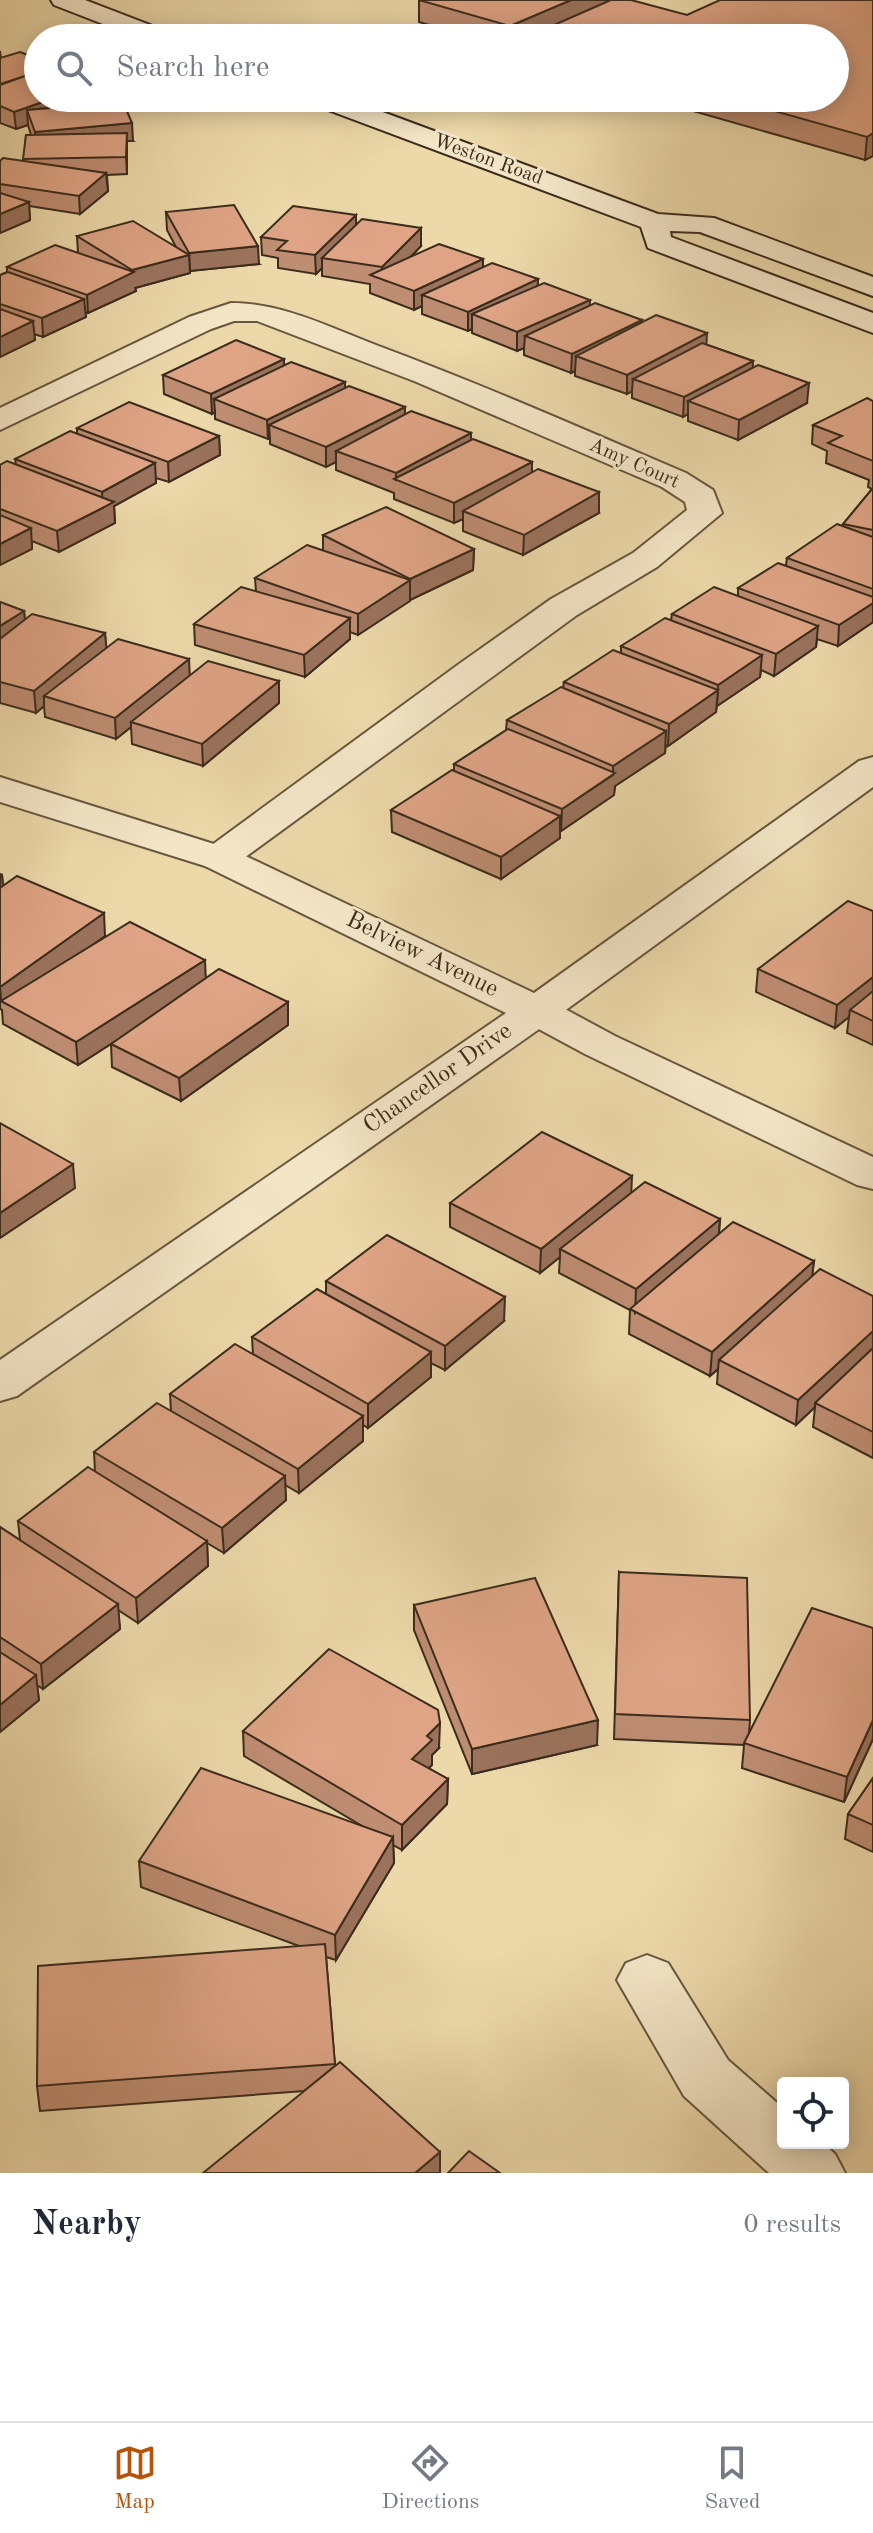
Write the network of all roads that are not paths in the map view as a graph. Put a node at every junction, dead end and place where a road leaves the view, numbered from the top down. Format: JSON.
{"nodes":[{"id":1,"x":63,"y":0,"type":"edge"},
{"id":2,"x":126,"y":24,"type":"edge"},
{"id":3,"x":359,"y":112,"type":"edge"},
{"id":4,"x":654,"y":222,"type":"junction"},
{"id":5,"x":873,"y":287,"type":"edge"},
{"id":6,"x":873,"y":324,"type":"edge"},
{"id":7,"x":0,"y":420,"type":"edge"},
{"id":8,"x":873,"y":769,"type":"edge"},
{"id":9,"x":0,"y":789,"type":"edge"},
{"id":10,"x":219,"y":858,"type":"junction"},
{"id":11,"x":537,"y":1011,"type":"junction"},
{"id":12,"x":873,"y":1175,"type":"edge"},
{"id":13,"x":0,"y":1384,"type":"edge"},
{"id":14,"x":647,"y":1980,"type":"dead end"},
{"id":15,"x":813,"y":2173,"type":"edge"}],
"edges":[{"from":1,"to":2,"type":"street"},
{"from":3,"to":4,"type":"street","name":"Weston Road"},
{"from":4,"to":5,"type":"street","name":"Weston Road"},
{"from":4,"to":6,"type":"street","name":"Weston Road"},
{"from":7,"to":10,"type":"street","name":"Amy Court"},
{"from":8,"to":11,"type":"street","name":"Chancellor Drive"},
{"from":9,"to":10,"type":"street","name":"Belview Avenue"},
{"from":10,"to":11,"type":"street","name":"Belview Avenue"},
{"from":11,"to":12,"type":"street","name":"Belview Avenue"},
{"from":11,"to":13,"type":"street","name":"Chancellor Drive"},
{"from":14,"to":15,"type":"street"}]}
